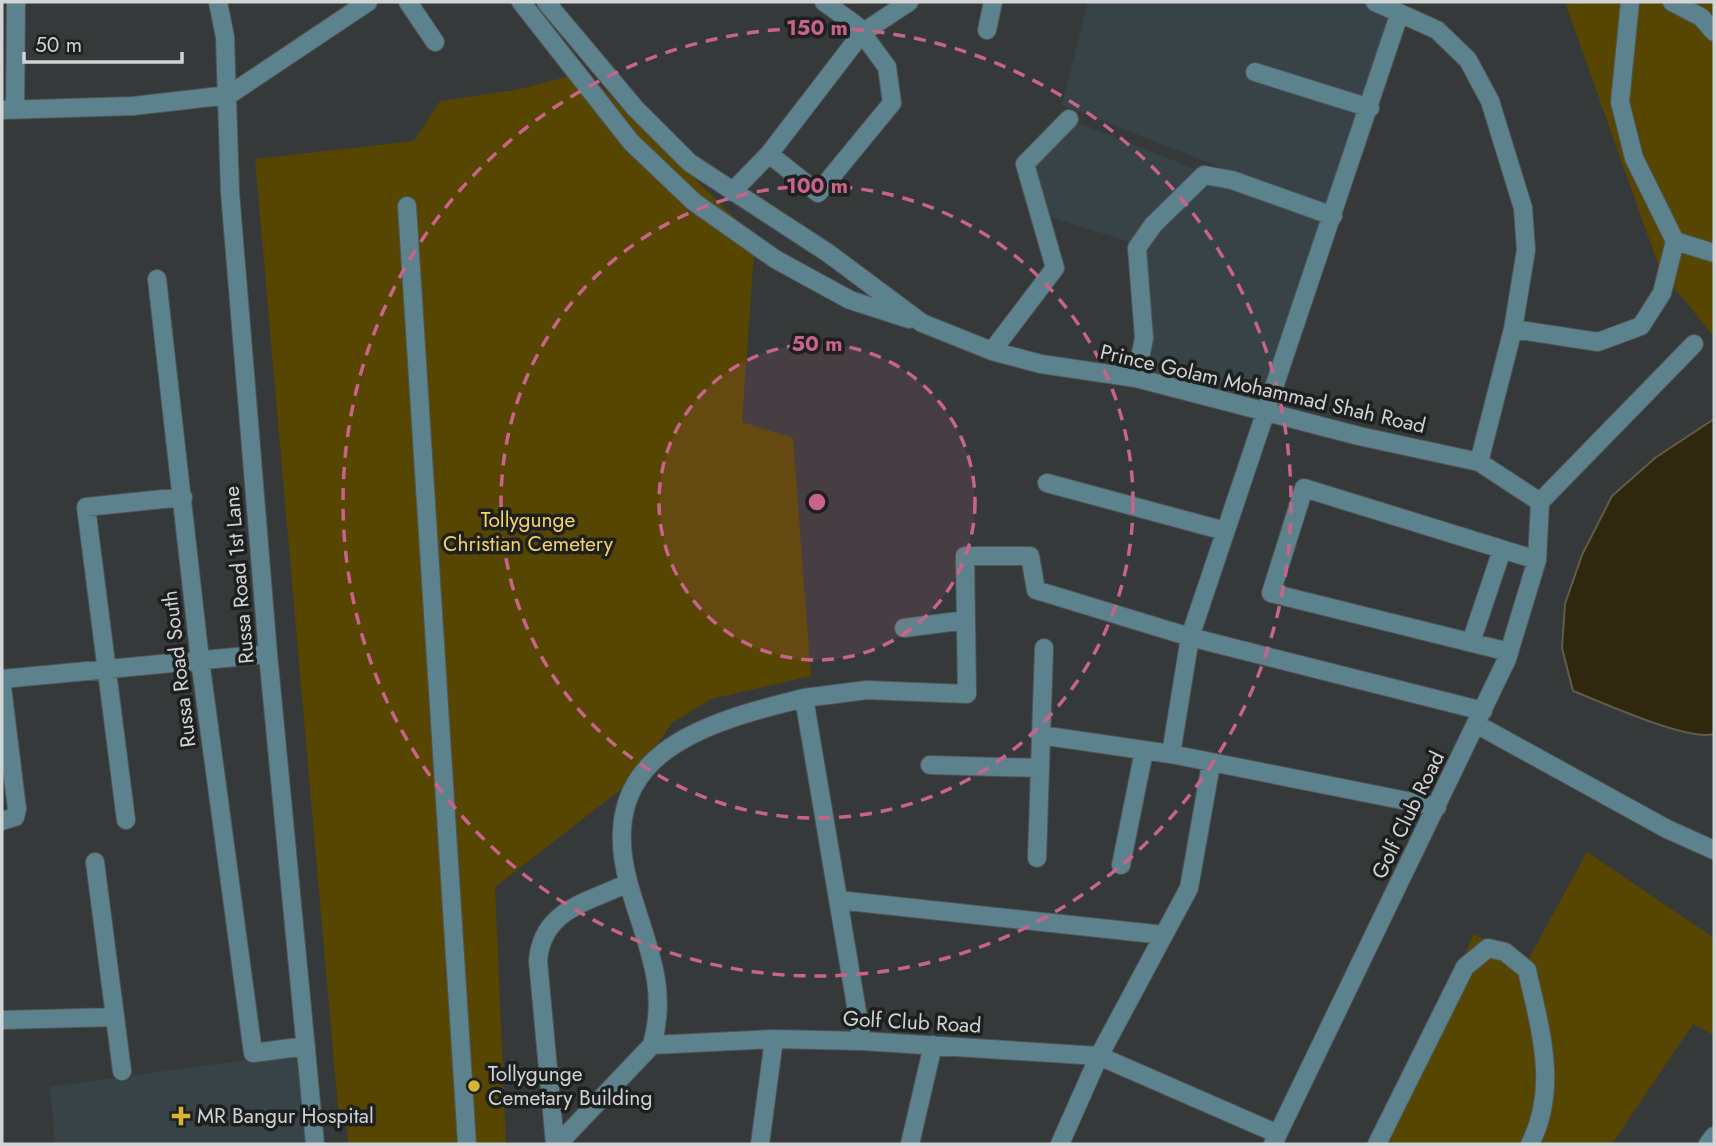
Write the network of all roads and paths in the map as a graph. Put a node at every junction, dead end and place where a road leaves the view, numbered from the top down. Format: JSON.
{"nodes":[{"id":1,"x":16,"y":2,"type":"edge"},
{"id":2,"x":218,"y":2,"type":"edge"},
{"id":3,"x":368,"y":2,"type":"edge"},
{"id":4,"x":408,"y":2,"type":"edge"},
{"id":5,"x":521,"y":2,"type":"edge"},
{"id":6,"x":546,"y":2,"type":"edge"},
{"id":7,"x":824,"y":2,"type":"edge"},
{"id":8,"x":993,"y":2,"type":"edge"},
{"id":9,"x":1375,"y":2,"type":"edge"},
{"id":10,"x":1630,"y":2,"type":"edge"},
{"id":11,"x":1672,"y":2,"type":"edge"},
{"id":12,"x":902,"y":4,"type":"edge"},
{"id":13,"x":1399,"y":15,"type":"junction"},
{"id":14,"x":987,"y":30,"type":"dead end"},
{"id":15,"x":1714,"y":32,"type":"edge"},
{"id":16,"x":862,"y":33,"type":"junction"},
{"id":17,"x":435,"y":42,"type":"dead end"},
{"id":18,"x":1255,"y":72,"type":"dead end"},
{"id":19,"x":229,"y":95,"type":"junction"},
{"id":20,"x":1370,"y":108,"type":"junction"},
{"id":21,"x":8,"y":110,"type":"edge"},
{"id":22,"x":1069,"y":119,"type":"dead end"},
{"id":23,"x":769,"y":154,"type":"junction"},
{"id":24,"x":732,"y":192,"type":"junction"},
{"id":25,"x":407,"y":206,"type":"dead end"},
{"id":26,"x":1333,"y":216,"type":"junction"},
{"id":27,"x":1675,"y":241,"type":"junction"},
{"id":28,"x":1714,"y":253,"type":"edge"},
{"id":29,"x":157,"y":279,"type":"dead end"},
{"id":30,"x":922,"y":323,"type":"junction"},
{"id":31,"x":1513,"y":329,"type":"junction"},
{"id":32,"x":1694,"y":344,"type":"dead end"},
{"id":33,"x":992,"y":351,"type":"junction"},
{"id":34,"x":1136,"y":378,"type":"junction"},
{"id":35,"x":1266,"y":409,"type":"junction"},
{"id":36,"x":1479,"y":462,"type":"junction"},
{"id":37,"x":1047,"y":483,"type":"dead end"},
{"id":38,"x":183,"y":497,"type":"junction"},
{"id":39,"x":1540,"y":502,"type":"junction"},
{"id":40,"x":1225,"y":531,"type":"junction"},
{"id":41,"x":1502,"y":550,"type":"junction"},
{"id":42,"x":1536,"y":560,"type":"junction"},
{"id":43,"x":966,"y":620,"type":"junction"},
{"id":44,"x":904,"y":628,"type":"dead end"},
{"id":45,"x":1190,"y":637,"type":"junction"},
{"id":46,"x":1471,"y":642,"type":"junction"},
{"id":47,"x":1044,"y":648,"type":"dead end"},
{"id":48,"x":1509,"y":652,"type":"junction"},
{"id":49,"x":268,"y":654,"type":"junction"},
{"id":50,"x":200,"y":660,"type":"junction"},
{"id":51,"x":106,"y":668,"type":"junction"},
{"id":52,"x":2,"y":679,"type":"edge"},
{"id":53,"x":2,"y":687,"type":"edge"},
{"id":54,"x":804,"y":698,"type":"junction"},
{"id":55,"x":1480,"y":717,"type":"junction"},
{"id":56,"x":1040,"y":735,"type":"junction"},
{"id":57,"x":1144,"y":751,"type":"junction"},
{"id":58,"x":1171,"y":754,"type":"junction"},
{"id":59,"x":1211,"y":764,"type":"junction"},
{"id":60,"x":930,"y":765,"type":"dead end"},
{"id":61,"x":1039,"y":768,"type":"junction"},
{"id":62,"x":1437,"y":807,"type":"junction"},
{"id":63,"x":126,"y":820,"type":"dead end"},
{"id":64,"x":2,"y":821,"type":"edge"},
{"id":65,"x":1714,"y":850,"type":"edge"},
{"id":66,"x":1037,"y":858,"type":"dead end"},
{"id":67,"x":94,"y":862,"type":"dead end"},
{"id":68,"x":1121,"y":865,"type":"dead end"},
{"id":69,"x":628,"y":883,"type":"junction"},
{"id":70,"x":838,"y":900,"type":"junction"},
{"id":71,"x":1164,"y":935,"type":"junction"},
{"id":72,"x":115,"y":1017,"type":"junction"},
{"id":73,"x":2,"y":1020,"type":"edge"},
{"id":74,"x":774,"y":1039,"type":"junction"},
{"id":75,"x":862,"y":1041,"type":"junction"},
{"id":76,"x":652,"y":1045,"type":"junction"},
{"id":77,"x":933,"y":1045,"type":"junction"},
{"id":78,"x":306,"y":1046,"type":"junction"},
{"id":79,"x":1099,"y":1056,"type":"junction"},
{"id":80,"x":122,"y":1071,"type":"dead end"},
{"id":81,"x":1714,"y":1136,"type":"edge"},
{"id":82,"x":1276,"y":1139,"type":"edge"},
{"id":83,"x":315,"y":1144,"type":"edge"},
{"id":84,"x":467,"y":1144,"type":"edge"},
{"id":85,"x":556,"y":1144,"type":"edge"},
{"id":86,"x":760,"y":1144,"type":"edge"},
{"id":87,"x":910,"y":1144,"type":"edge"},
{"id":88,"x":1059,"y":1144,"type":"edge"},
{"id":89,"x":1377,"y":1144,"type":"edge"},
{"id":90,"x":1530,"y":1144,"type":"edge"},
{"id":91,"x":1708,"y":1144,"type":"edge"}],
"edges":[{"from":1,"to":21,"type":"street"},
{"from":2,"to":19,"type":"street","name":"Russa Road 1st Lane"},
{"from":3,"to":19,"type":"street"},
{"from":4,"to":17,"type":"street"},
{"from":5,"to":30,"type":"street"},
{"from":6,"to":24,"type":"street","name":"Prince Golam Mohammad Shah Road"},
{"from":7,"to":16,"type":"street"},
{"from":8,"to":14,"type":"street"},
{"from":9,"to":13,"type":"street"},
{"from":10,"to":27,"type":"street"},
{"from":11,"to":15,"type":"street"},
{"from":12,"to":16,"type":"street"},
{"from":13,"to":20,"type":"street"},
{"from":13,"to":31,"type":"street"},
{"from":16,"to":23,"type":"street"},
{"from":16,"to":23,"type":"street"},
{"from":18,"to":20,"type":"street"},
{"from":19,"to":21,"type":"street"},
{"from":19,"to":49,"type":"street","name":"Russa Road 1st Lane"},
{"from":20,"to":26,"type":"street"},
{"from":22,"to":33,"type":"street"},
{"from":23,"to":24,"type":"street"},
{"from":24,"to":30,"type":"street","name":"Prince Golam Mohammad Shah Road"},
{"from":25,"to":84,"type":"street"},
{"from":26,"to":34,"type":"street"},
{"from":26,"to":35,"type":"street"},
{"from":27,"to":28,"type":"street"},
{"from":27,"to":31,"type":"street"},
{"from":29,"to":38,"type":"street","name":"Russa Road South"},
{"from":30,"to":33,"type":"street","name":"Prince Golam Mohammad Shah Road"},
{"from":31,"to":36,"type":"street"},
{"from":32,"to":39,"type":"street"},
{"from":33,"to":34,"type":"street","name":"Prince Golam Mohammad Shah Road"},
{"from":34,"to":35,"type":"street","name":"Prince Golam Mohammad Shah Road"},
{"from":35,"to":36,"type":"street","name":"Prince Golam Mohammad Shah Road"},
{"from":35,"to":40,"type":"street"},
{"from":36,"to":39,"type":"street","name":"Prince Golam Mohammad Shah Road"},
{"from":37,"to":40,"type":"street"},
{"from":38,"to":50,"type":"street","name":"Russa Road South"},
{"from":38,"to":51,"type":"street"},
{"from":39,"to":42,"type":"street","name":"Golf Club Road"},
{"from":40,"to":45,"type":"street"},
{"from":41,"to":42,"type":"street"},
{"from":41,"to":46,"type":"street"},
{"from":41,"to":46,"type":"street"},
{"from":42,"to":48,"type":"street","name":"Golf Club Road"},
{"from":43,"to":44,"type":"street"},
{"from":43,"to":45,"type":"street"},
{"from":43,"to":54,"type":"street"},
{"from":45,"to":55,"type":"street"},
{"from":45,"to":58,"type":"street"},
{"from":46,"to":48,"type":"street"},
{"from":47,"to":56,"type":"street"},
{"from":48,"to":55,"type":"street","name":"Golf Club Road"},
{"from":49,"to":50,"type":"street"},
{"from":49,"to":78,"type":"street","name":"Russa Road 1st Lane"},
{"from":50,"to":51,"type":"street"},
{"from":50,"to":78,"type":"street","name":"Russa Road South"},
{"from":51,"to":52,"type":"street"},
{"from":51,"to":63,"type":"street"},
{"from":53,"to":64,"type":"street"},
{"from":54,"to":69,"type":"street"},
{"from":54,"to":70,"type":"street"},
{"from":55,"to":62,"type":"street","name":"Golf Club Road"},
{"from":55,"to":65,"type":"street"},
{"from":56,"to":57,"type":"street"},
{"from":56,"to":61,"type":"street"},
{"from":57,"to":58,"type":"street"},
{"from":57,"to":68,"type":"street"},
{"from":58,"to":59,"type":"street"},
{"from":59,"to":62,"type":"street"},
{"from":59,"to":71,"type":"street"},
{"from":60,"to":61,"type":"street"},
{"from":61,"to":66,"type":"street"},
{"from":62,"to":82,"type":"street","name":"Golf Club Road"},
{"from":67,"to":72,"type":"street"},
{"from":69,"to":76,"type":"street"},
{"from":69,"to":85,"type":"street"},
{"from":70,"to":71,"type":"street"},
{"from":70,"to":75,"type":"street"},
{"from":71,"to":79,"type":"street"},
{"from":72,"to":73,"type":"street"},
{"from":72,"to":80,"type":"street"},
{"from":74,"to":75,"type":"street","name":"Golf Club Road"},
{"from":74,"to":76,"type":"street","name":"Golf Club Road"},
{"from":74,"to":86,"type":"street"},
{"from":75,"to":77,"type":"street","name":"Golf Club Road"},
{"from":76,"to":85,"type":"street"},
{"from":77,"to":79,"type":"street","name":"Golf Club Road"},
{"from":77,"to":87,"type":"street"},
{"from":78,"to":83,"type":"street","name":"Russa Road 1st Lane"},
{"from":79,"to":82,"type":"street","name":"Golf Club Road"},
{"from":79,"to":88,"type":"street"},
{"from":81,"to":91,"type":"street"},
{"from":89,"to":90,"type":"street"}]}
